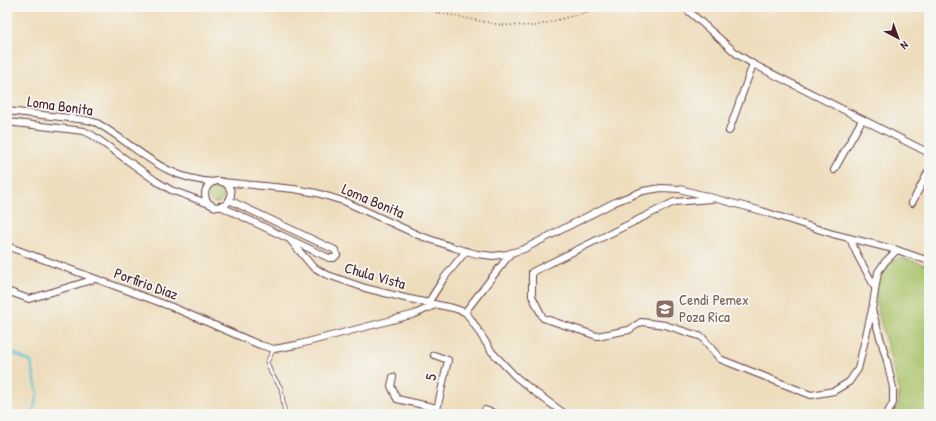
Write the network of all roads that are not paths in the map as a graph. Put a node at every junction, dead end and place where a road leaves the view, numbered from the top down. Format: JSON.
{"nodes":[{"id":1,"x":684,"y":7,"type":"edge"},
{"id":2,"x":753,"y":64,"type":"junction"},
{"id":3,"x":7,"y":111,"type":"edge"},
{"id":4,"x":51,"y":117,"type":"junction"},
{"id":5,"x":862,"y":120,"type":"junction"},
{"id":6,"x":7,"y":122,"type":"edge"},
{"id":7,"x":50,"y":128,"type":"junction"},
{"id":8,"x":729,"y":131,"type":"dead end"},
{"id":9,"x":929,"y":154,"type":"edge"},
{"id":10,"x":834,"y":170,"type":"dead end"},
{"id":11,"x":929,"y":170,"type":"edge"},
{"id":12,"x":214,"y":182,"type":"junction"},
{"id":13,"x":222,"y":182,"type":"junction"},
{"id":14,"x":715,"y":199,"type":"junction"},
{"id":15,"x":229,"y":200,"type":"junction"},
{"id":16,"x":912,"y":202,"type":"dead end"},
{"id":17,"x":212,"y":205,"type":"junction"},
{"id":18,"x":220,"y":206,"type":"junction"},
{"id":19,"x":850,"y":238,"type":"junction"},
{"id":20,"x":291,"y":241,"type":"junction"},
{"id":21,"x":7,"y":246,"type":"edge"},
{"id":22,"x":897,"y":250,"type":"junction"},
{"id":23,"x":466,"y":251,"type":"junction"},
{"id":24,"x":511,"y":253,"type":"junction"},
{"id":25,"x":929,"y":261,"type":"edge"},
{"id":26,"x":95,"y":279,"type":"junction"},
{"id":27,"x":874,"y":288,"type":"junction"},
{"id":28,"x":7,"y":291,"type":"edge"},
{"id":29,"x":428,"y":303,"type":"junction"},
{"id":30,"x":435,"y":305,"type":"junction"},
{"id":31,"x":872,"y":310,"type":"junction"},
{"id":32,"x":465,"y":312,"type":"junction"},
{"id":33,"x":274,"y":349,"type":"junction"},
{"id":34,"x":434,"y":355,"type":"dead end"},
{"id":35,"x":393,"y":377,"type":"dead end"},
{"id":36,"x":485,"y":410,"type":"dead end"},
{"id":37,"x":437,"y":411,"type":"edge"},
{"id":38,"x":285,"y":414,"type":"edge"},
{"id":39,"x":497,"y":414,"type":"edge"},
{"id":40,"x":565,"y":414,"type":"edge"},
{"id":41,"x":887,"y":414,"type":"edge"}],
"edges":[{"from":1,"to":2,"type":"street"},
{"from":2,"to":5,"type":"street"},
{"from":2,"to":8,"type":"street"},
{"from":3,"to":4,"type":"street","name":"Loma Bonita"},
{"from":4,"to":7,"type":"street"},
{"from":4,"to":12,"type":"street","name":"Loma Bonita"},
{"from":5,"to":9,"type":"street"},
{"from":5,"to":10,"type":"street"},
{"from":6,"to":7,"type":"street","name":"Loma Bonita"},
{"from":7,"to":17,"type":"street","name":"Loma Bonita"},
{"from":11,"to":16,"type":"street"},
{"from":12,"to":13,"type":"street"},
{"from":12,"to":17,"type":"street"},
{"from":13,"to":15,"type":"street"},
{"from":13,"to":23,"type":"street","name":"Loma Bonita"},
{"from":14,"to":19,"type":"street","name":"Loma Bonita"},
{"from":14,"to":24,"type":"street","name":"Loma Bonita"},
{"from":14,"to":31,"type":"street"},
{"from":15,"to":18,"type":"street"},
{"from":15,"to":20,"type":"street"},
{"from":17,"to":18,"type":"street"},
{"from":18,"to":20,"type":"street"},
{"from":19,"to":22,"type":"street","name":"Loma Bonita"},
{"from":19,"to":27,"type":"street"},
{"from":20,"to":29,"type":"street","name":"Chula Vista"},
{"from":21,"to":26,"type":"street","name":"Porfirio Diaz"},
{"from":22,"to":25,"type":"street","name":"Loma Bonita"},
{"from":22,"to":27,"type":"street"},
{"from":23,"to":24,"type":"street","name":"Loma Bonita"},
{"from":23,"to":29,"type":"street"},
{"from":24,"to":32,"type":"street"},
{"from":26,"to":28,"type":"street"},
{"from":26,"to":33,"type":"street","name":"Porfirio Diaz"},
{"from":27,"to":31,"type":"street"},
{"from":29,"to":30,"type":"street","name":"Chula Vista"},
{"from":30,"to":32,"type":"street","name":"Chula Vista"},
{"from":30,"to":33,"type":"street"},
{"from":31,"to":41,"type":"street"},
{"from":32,"to":40,"type":"street"},
{"from":33,"to":38,"type":"lane"},
{"from":34,"to":37,"type":"street","name":"5"},
{"from":35,"to":37,"type":"street"},
{"from":36,"to":39,"type":"street"}]}
